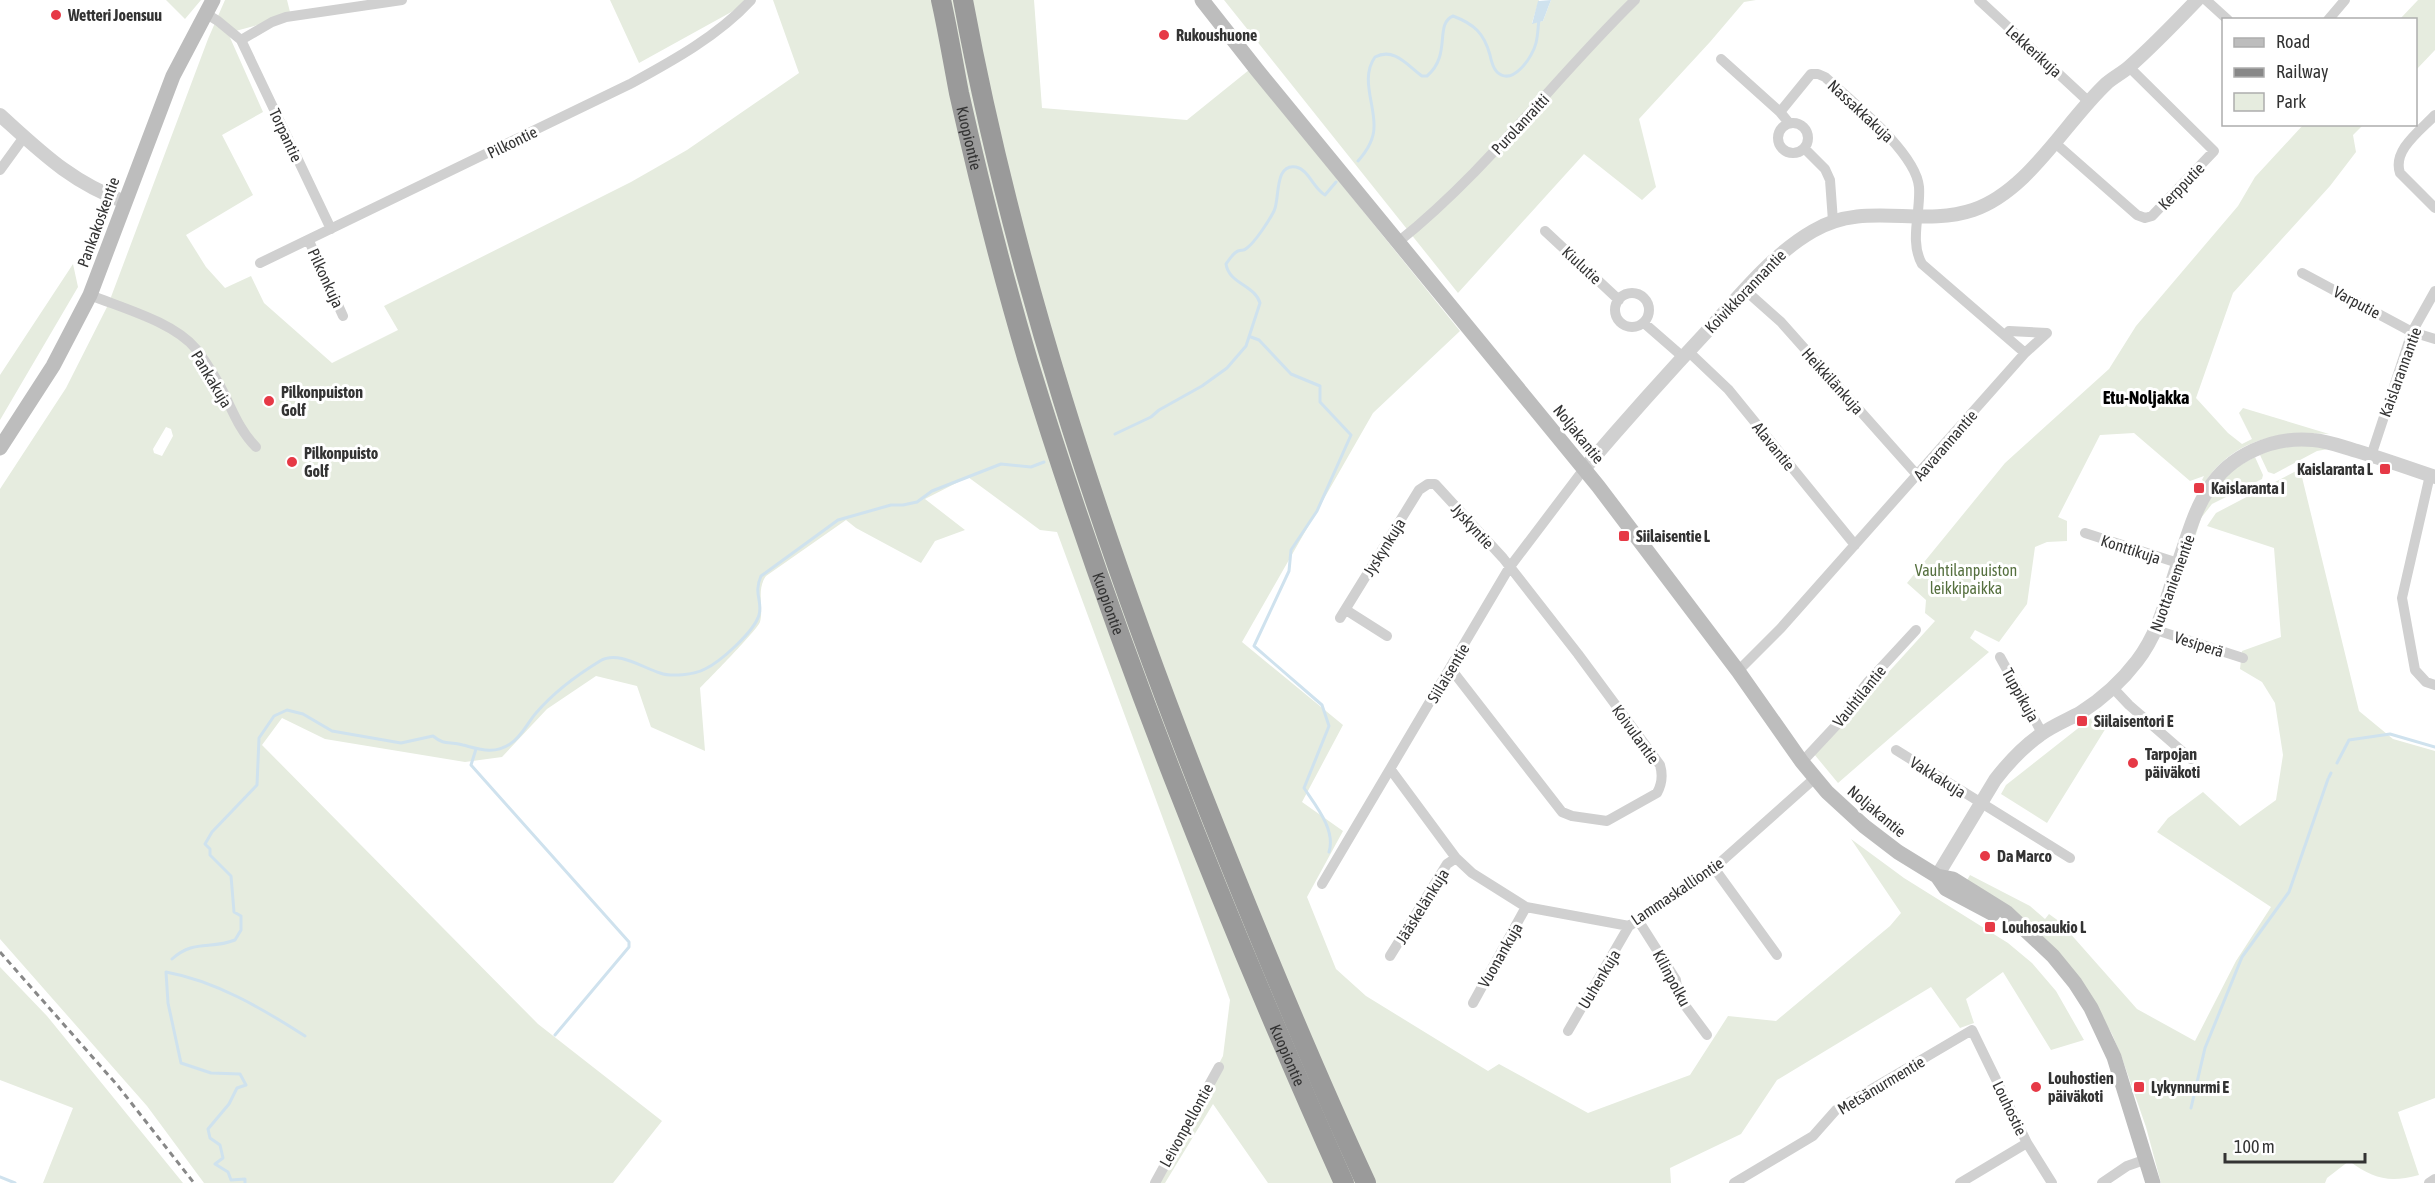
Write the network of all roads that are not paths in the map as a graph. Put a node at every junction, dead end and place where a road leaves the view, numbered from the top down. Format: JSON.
{"nodes":[{"id":1,"x":402,"y":0,"type":"edge"},
{"id":2,"x":751,"y":0,"type":"edge"},
{"id":3,"x":941,"y":0,"type":"edge"},
{"id":4,"x":963,"y":0,"type":"edge"},
{"id":5,"x":1202,"y":0,"type":"edge"},
{"id":6,"x":1635,"y":0,"type":"edge"},
{"id":7,"x":1979,"y":0,"type":"edge"},
{"id":8,"x":2345,"y":0,"type":"edge"},
{"id":9,"x":2196,"y":1,"type":"edge"},
{"id":10,"x":209,"y":7,"type":"edge"},
{"id":11,"x":2225,"y":18,"type":"edge"},
{"id":12,"x":2330,"y":18,"type":"edge"},
{"id":13,"x":241,"y":40,"type":"junction"},
{"id":14,"x":1721,"y":59,"type":"dead end"},
{"id":15,"x":2129,"y":67,"type":"junction"},
{"id":16,"x":2089,"y":102,"type":"junction"},
{"id":17,"x":1780,"y":112,"type":"junction"},
{"id":18,"x":0,"y":115,"type":"edge"},
{"id":19,"x":2435,"y":115,"type":"edge"},
{"id":20,"x":1789,"y":123,"type":"junction"},
{"id":21,"x":24,"y":137,"type":"junction"},
{"id":22,"x":2054,"y":142,"type":"junction"},
{"id":23,"x":1804,"y":148,"type":"junction"},
{"id":24,"x":0,"y":170,"type":"edge"},
{"id":25,"x":125,"y":202,"type":"junction"},
{"id":26,"x":2435,"y":208,"type":"edge"},
{"id":27,"x":1917,"y":216,"type":"junction"},
{"id":28,"x":1833,"y":221,"type":"junction"},
{"id":29,"x":331,"y":230,"type":"junction"},
{"id":30,"x":1545,"y":231,"type":"dead end"},
{"id":31,"x":309,"y":241,"type":"junction"},
{"id":32,"x":1398,"y":243,"type":"junction"},
{"id":33,"x":260,"y":263,"type":"dead end"},
{"id":34,"x":2302,"y":273,"type":"dead end"},
{"id":35,"x":1745,"y":290,"type":"junction"},
{"id":36,"x":2435,"y":291,"type":"edge"},
{"id":37,"x":90,"y":295,"type":"junction"},
{"id":38,"x":1618,"y":300,"type":"junction"},
{"id":39,"x":343,"y":316,"type":"dead end"},
{"id":40,"x":1644,"y":323,"type":"junction"},
{"id":41,"x":2412,"y":332,"type":"junction"},
{"id":42,"x":2005,"y":335,"type":"junction"},
{"id":43,"x":2435,"y":339,"type":"edge"},
{"id":44,"x":2025,"y":353,"type":"junction"},
{"id":45,"x":1686,"y":354,"type":"junction"},
{"id":46,"x":256,"y":447,"type":"dead end"},
{"id":47,"x":0,"y":448,"type":"edge"},
{"id":48,"x":2371,"y":456,"type":"junction"},
{"id":49,"x":1584,"y":469,"type":"junction"},
{"id":50,"x":1918,"y":476,"type":"junction"},
{"id":51,"x":2432,"y":476,"type":"edge"},
{"id":52,"x":1436,"y":484,"type":"joint"},
{"id":53,"x":2085,"y":533,"type":"dead end"},
{"id":54,"x":1855,"y":545,"type":"junction"},
{"id":55,"x":2178,"y":563,"type":"junction"},
{"id":56,"x":1509,"y":568,"type":"junction"},
{"id":57,"x":1916,"y":630,"type":"dead end"},
{"id":58,"x":2156,"y":630,"type":"junction"},
{"id":59,"x":1387,"y":636,"type":"dead end"},
{"id":60,"x":2000,"y":657,"type":"dead end"},
{"id":61,"x":2243,"y":658,"type":"dead end"},
{"id":62,"x":1451,"y":669,"type":"junction"},
{"id":63,"x":1738,"y":671,"type":"junction"},
{"id":64,"x":2435,"y":685,"type":"edge"},
{"id":65,"x":2113,"y":687,"type":"junction"},
{"id":66,"x":2042,"y":733,"type":"junction"},
{"id":67,"x":1896,"y":750,"type":"dead end"},
{"id":68,"x":2191,"y":759,"type":"dead end"},
{"id":69,"x":1802,"y":762,"type":"junction"},
{"id":70,"x":1391,"y":770,"type":"junction"},
{"id":71,"x":1815,"y":778,"type":"junction"},
{"id":72,"x":1981,"y":804,"type":"junction"},
{"id":73,"x":1456,"y":858,"type":"junction"},
{"id":74,"x":2070,"y":858,"type":"dead end"},
{"id":75,"x":1714,"y":868,"type":"junction"},
{"id":76,"x":1937,"y":876,"type":"junction"},
{"id":77,"x":1322,"y":884,"type":"dead end"},
{"id":78,"x":1526,"y":907,"type":"junction"},
{"id":79,"x":1634,"y":923,"type":"junction"},
{"id":80,"x":1777,"y":955,"type":"dead end"},
{"id":81,"x":1390,"y":956,"type":"dead end"},
{"id":82,"x":1473,"y":1003,"type":"dead end"},
{"id":83,"x":1972,"y":1030,"type":"joint"},
{"id":84,"x":1568,"y":1031,"type":"dead end"},
{"id":85,"x":1707,"y":1035,"type":"dead end"},
{"id":86,"x":1219,"y":1067,"type":"dead end"},
{"id":87,"x":2027,"y":1143,"type":"junction"},
{"id":88,"x":2146,"y":1159,"type":"junction"},
{"id":89,"x":2435,"y":1179,"type":"edge"},
{"id":90,"x":1155,"y":1183,"type":"edge"},
{"id":91,"x":1344,"y":1183,"type":"edge"},
{"id":92,"x":1366,"y":1183,"type":"edge"},
{"id":93,"x":1734,"y":1183,"type":"edge"},
{"id":94,"x":1960,"y":1183,"type":"edge"},
{"id":95,"x":2052,"y":1183,"type":"edge"},
{"id":96,"x":2102,"y":1183,"type":"edge"},
{"id":97,"x":2153,"y":1183,"type":"edge"},
{"id":98,"x":2429,"y":1183,"type":"edge"}],
"edges":[{"from":1,"to":13,"type":"street"},
{"from":2,"to":29,"type":"street","name":"Pilkontie"},
{"from":3,"to":91,"type":"highway","name":"Kuopiontie"},
{"from":4,"to":92,"type":"highway","name":"Kuopiontie"},
{"from":5,"to":32,"type":"main road","name":"Noljakantie"},
{"from":6,"to":32,"type":"street","name":"Purolanraitti"},
{"from":7,"to":16,"type":"street","name":"Lekkerikuja"},
{"from":8,"to":12,"type":"street"},
{"from":9,"to":11,"type":"street"},
{"from":9,"to":15,"type":"street","name":"Koivikkorannantie"},
{"from":10,"to":13,"type":"street","name":"Torpantie"},
{"from":10,"to":25,"type":"main road","name":"Pankakoskentie"},
{"from":13,"to":29,"type":"street","name":"Torpantie"},
{"from":14,"to":17,"type":"street"},
{"from":15,"to":16,"type":"street","name":"Koivikkorannantie"},
{"from":15,"to":22,"type":"street","name":"Kerpputie"},
{"from":16,"to":22,"type":"street","name":"Koivikkorannantie"},
{"from":17,"to":20,"type":"street"},
{"from":17,"to":27,"type":"street","name":"Nassakkakuja"},
{"from":18,"to":21,"type":"street"},
{"from":19,"to":26,"type":"street"},
{"from":20,"to":23,"type":"street"},
{"from":20,"to":23,"type":"street"},
{"from":21,"to":24,"type":"street"},
{"from":21,"to":25,"type":"street"},
{"from":22,"to":27,"type":"street","name":"Koivikkorannantie"},
{"from":23,"to":28,"type":"street"},
{"from":25,"to":37,"type":"main road","name":"Pankakoskentie"},
{"from":27,"to":28,"type":"street","name":"Koivikkorannantie"},
{"from":27,"to":42,"type":"street"},
{"from":28,"to":35,"type":"street","name":"Koivikkorannantie"},
{"from":29,"to":31,"type":"street","name":"Pilkontie"},
{"from":30,"to":38,"type":"street","name":"Kiulutie"},
{"from":31,"to":33,"type":"street","name":"Pilkontie"},
{"from":31,"to":39,"type":"street","name":"Pilkonkuja"},
{"from":32,"to":49,"type":"main road","name":"Noljakantie"},
{"from":34,"to":41,"type":"street","name":"Varputie"},
{"from":35,"to":45,"type":"street","name":"Koivikkorannantie"},
{"from":35,"to":50,"type":"street","name":"Heikkilänkuja"},
{"from":36,"to":41,"type":"street","name":"Kaislarannantie"},
{"from":37,"to":46,"type":"street","name":"Pankakuja"},
{"from":37,"to":47,"type":"main road","name":"Pankakoskentie"},
{"from":38,"to":40,"type":"street"},
{"from":38,"to":40,"type":"street"},
{"from":40,"to":45,"type":"street"},
{"from":41,"to":43,"type":"street","name":"Varputie"},
{"from":41,"to":48,"type":"street","name":"Kaislarannantie"},
{"from":42,"to":44,"type":"street"},
{"from":42,"to":44,"type":"street","name":"Aavarannantie"},
{"from":44,"to":50,"type":"street","name":"Aavarannantie"},
{"from":45,"to":49,"type":"street","name":"Koivikkorannantie"},
{"from":45,"to":54,"type":"street","name":"Alavantie"},
{"from":48,"to":51,"type":"street","name":"Nuottaniementie"},
{"from":48,"to":55,"type":"street","name":"Nuottaniementie"},
{"from":49,"to":56,"type":"street","name":"Siilaisentie"},
{"from":49,"to":63,"type":"main road","name":"Noljakantie"},
{"from":50,"to":54,"type":"street","name":"Aavarannantie"},
{"from":51,"to":64,"type":"street"},
{"from":52,"to":56,"type":"street","name":"Jyskyntie"},
{"from":52,"to":59,"type":"street","name":"Jyskynkuja"},
{"from":53,"to":55,"type":"street","name":"Konttikuja"},
{"from":54,"to":63,"type":"street","name":"Aavarannantie"},
{"from":55,"to":58,"type":"street","name":"Nuottaniementie"},
{"from":56,"to":62,"type":"street","name":"Siilaisentie"},
{"from":56,"to":62,"type":"street","name":"Koivulantie"},
{"from":57,"to":69,"type":"street","name":"Vauhtilantie"},
{"from":58,"to":61,"type":"street","name":"Vesiperä"},
{"from":58,"to":65,"type":"street","name":"Nuottaniementie"},
{"from":60,"to":66,"type":"street","name":"Tuppikuja"},
{"from":62,"to":70,"type":"street","name":"Siilaisentie"},
{"from":63,"to":69,"type":"main road","name":"Noljakantie"},
{"from":65,"to":66,"type":"street","name":"Nuottaniementie"},
{"from":65,"to":68,"type":"street"},
{"from":66,"to":72,"type":"street","name":"Nuottaniementie"},
{"from":67,"to":72,"type":"street","name":"Vakkakuja"},
{"from":69,"to":71,"type":"main road","name":"Noljakantie"},
{"from":70,"to":73,"type":"street","name":"Lammaskalliontie"},
{"from":70,"to":77,"type":"street","name":"Siilaisentie"},
{"from":71,"to":75,"type":"street","name":"Lammaskalliontie"},
{"from":71,"to":76,"type":"main road","name":"Noljakantie"},
{"from":72,"to":74,"type":"street","name":"Vakkakuja"},
{"from":72,"to":76,"type":"street","name":"Nuottaniementie"},
{"from":73,"to":78,"type":"street","name":"Lammaskalliontie"},
{"from":73,"to":81,"type":"street","name":"Jääskelänkuja"},
{"from":75,"to":79,"type":"street","name":"Lammaskalliontie"},
{"from":75,"to":80,"type":"street"},
{"from":76,"to":88,"type":"main road","name":"Noljakantie"},
{"from":78,"to":79,"type":"street","name":"Lammaskalliontie"},
{"from":78,"to":82,"type":"street","name":"Vuonankuja"},
{"from":79,"to":84,"type":"street","name":"Uuhenkuja"},
{"from":79,"to":85,"type":"street","name":"Kilinpolku"},
{"from":83,"to":87,"type":"street","name":"Louhostie"},
{"from":83,"to":93,"type":"street","name":"Metsänurmentie"},
{"from":86,"to":90,"type":"street","name":"Leivonpellontie"},
{"from":87,"to":94,"type":"street"},
{"from":87,"to":95,"type":"street","name":"Louhostie"},
{"from":88,"to":96,"type":"street"},
{"from":88,"to":97,"type":"main road","name":"Noljakantie"},
{"from":89,"to":98,"type":"street"}]}
